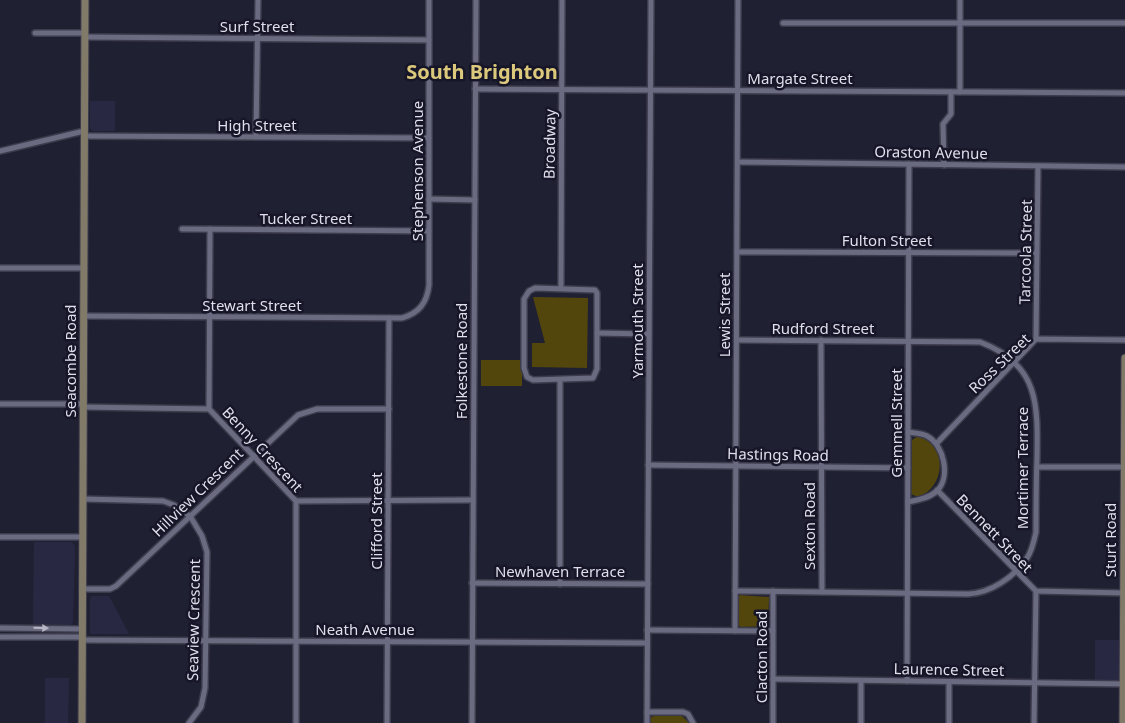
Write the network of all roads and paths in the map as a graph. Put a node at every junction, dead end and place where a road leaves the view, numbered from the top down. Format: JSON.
{"nodes":[{"id":1,"x":85,"y":0,"type":"edge"},
{"id":2,"x":258,"y":0,"type":"edge"},
{"id":3,"x":429,"y":0,"type":"edge"},
{"id":4,"x":476,"y":0,"type":"edge"},
{"id":5,"x":562,"y":0,"type":"edge"},
{"id":6,"x":651,"y":0,"type":"edge"},
{"id":7,"x":738,"y":0,"type":"edge"},
{"id":8,"x":960,"y":0,"type":"edge"},
{"id":9,"x":783,"y":23,"type":"dead end"},
{"id":10,"x":960,"y":23,"type":"junction"},
{"id":11,"x":1125,"y":23,"type":"edge"},
{"id":12,"x":35,"y":33,"type":"dead end"},
{"id":13,"x":85,"y":35,"type":"junction"},
{"id":14,"x":258,"y":38,"type":"junction"},
{"id":15,"x":429,"y":40,"type":"junction"},
{"id":16,"x":475,"y":89,"type":"junction"},
{"id":17,"x":562,"y":89,"type":"junction"},
{"id":18,"x":650,"y":90,"type":"junction"},
{"id":19,"x":738,"y":90,"type":"junction"},
{"id":20,"x":951,"y":92,"type":"junction"},
{"id":21,"x":960,"y":92,"type":"junction"},
{"id":22,"x":1125,"y":92,"type":"edge"},
{"id":23,"x":84,"y":134,"type":"junction"},
{"id":24,"x":256,"y":137,"type":"junction"},
{"id":25,"x":429,"y":138,"type":"junction"},
{"id":26,"x":0,"y":151,"type":"edge"},
{"id":27,"x":738,"y":162,"type":"junction"},
{"id":28,"x":909,"y":164,"type":"junction"},
{"id":29,"x":944,"y":165,"type":"junction"},
{"id":30,"x":1038,"y":166,"type":"junction"},
{"id":31,"x":1125,"y":167,"type":"edge"},
{"id":32,"x":429,"y":199,"type":"junction"},
{"id":33,"x":474,"y":200,"type":"junction"},
{"id":34,"x":182,"y":229,"type":"dead end"},
{"id":35,"x":210,"y":230,"type":"junction"},
{"id":36,"x":429,"y":231,"type":"junction"},
{"id":37,"x":737,"y":252,"type":"junction"},
{"id":38,"x":909,"y":252,"type":"junction"},
{"id":39,"x":1037,"y":253,"type":"junction"},
{"id":40,"x":0,"y":268,"type":"edge"},
{"id":41,"x":84,"y":268,"type":"junction"},
{"id":42,"x":560,"y":288,"type":"junction"},
{"id":43,"x":419,"y":310,"type":"joint"},
{"id":44,"x":84,"y":316,"type":"junction"},
{"id":45,"x":210,"y":317,"type":"junction"},
{"id":46,"x":389,"y":318,"type":"junction"},
{"id":47,"x":597,"y":333,"type":"junction"},
{"id":48,"x":649,"y":334,"type":"junction"},
{"id":49,"x":1036,"y":339,"type":"junction"},
{"id":50,"x":737,"y":340,"type":"junction"},
{"id":51,"x":821,"y":340,"type":"junction"},
{"id":52,"x":1125,"y":340,"type":"edge"},
{"id":53,"x":908,"y":341,"type":"junction"},
{"id":54,"x":1125,"y":358,"type":"edge"},
{"id":55,"x":1015,"y":362,"type":"junction"},
{"id":56,"x":560,"y":380,"type":"junction"},
{"id":57,"x":0,"y":404,"type":"edge"},
{"id":58,"x":83,"y":406,"type":"junction"},
{"id":59,"x":209,"y":409,"type":"junction"},
{"id":60,"x":389,"y":409,"type":"junction"},
{"id":61,"x":908,"y":432,"type":"junction"},
{"id":62,"x":936,"y":443,"type":"junction"},
{"id":63,"x":254,"y":454,"type":"junction"},
{"id":64,"x":1125,"y":457,"type":"edge"},
{"id":65,"x":648,"y":465,"type":"junction"},
{"id":66,"x":736,"y":466,"type":"junction"},
{"id":67,"x":821,"y":467,"type":"junction"},
{"id":68,"x":1037,"y":467,"type":"junction"},
{"id":69,"x":1124,"y":467,"type":"edge"},
{"id":70,"x":908,"y":468,"type":"junction"},
{"id":71,"x":937,"y":490,"type":"junction"},
{"id":72,"x":83,"y":499,"type":"junction"},
{"id":73,"x":388,"y":500,"type":"junction"},
{"id":74,"x":473,"y":500,"type":"junction"},
{"id":75,"x":296,"y":501,"type":"junction"},
{"id":76,"x":908,"y":502,"type":"junction"},
{"id":77,"x":190,"y":516,"type":"junction"},
{"id":78,"x":0,"y":537,"type":"edge"},
{"id":79,"x":83,"y":537,"type":"junction"},
{"id":80,"x":1015,"y":572,"type":"junction"},
{"id":81,"x":472,"y":583,"type":"junction"},
{"id":82,"x":560,"y":584,"type":"junction"},
{"id":83,"x":648,"y":584,"type":"junction"},
{"id":84,"x":82,"y":589,"type":"junction"},
{"id":85,"x":735,"y":591,"type":"junction"},
{"id":86,"x":773,"y":591,"type":"junction"},
{"id":87,"x":1036,"y":591,"type":"junction"},
{"id":88,"x":822,"y":592,"type":"junction"},
{"id":89,"x":907,"y":592,"type":"junction"},
{"id":90,"x":1124,"y":596,"type":"edge"},
{"id":91,"x":0,"y":628,"type":"edge"},
{"id":92,"x":82,"y":629,"type":"junction"},
{"id":93,"x":647,"y":630,"type":"junction"},
{"id":94,"x":735,"y":631,"type":"junction"},
{"id":95,"x":773,"y":632,"type":"junction"},
{"id":96,"x":0,"y":637,"type":"edge"},
{"id":97,"x":82,"y":639,"type":"junction"},
{"id":98,"x":206,"y":641,"type":"junction"},
{"id":99,"x":296,"y":641,"type":"junction"},
{"id":100,"x":387,"y":642,"type":"junction"},
{"id":101,"x":472,"y":642,"type":"junction"},
{"id":102,"x":647,"y":643,"type":"junction"},
{"id":103,"x":773,"y":679,"type":"junction"},
{"id":104,"x":861,"y":681,"type":"junction"},
{"id":105,"x":907,"y":681,"type":"junction"},
{"id":106,"x":949,"y":682,"type":"junction"},
{"id":107,"x":1035,"y":683,"type":"junction"},
{"id":108,"x":1124,"y":683,"type":"edge"},
{"id":109,"x":647,"y":712,"type":"junction"},
{"id":110,"x":82,"y":723,"type":"edge"},
{"id":111,"x":188,"y":723,"type":"edge"},
{"id":112,"x":296,"y":723,"type":"edge"},
{"id":113,"x":387,"y":723,"type":"edge"},
{"id":114,"x":472,"y":723,"type":"edge"},
{"id":115,"x":647,"y":723,"type":"edge"},
{"id":116,"x":694,"y":723,"type":"edge"},
{"id":117,"x":773,"y":723,"type":"edge"},
{"id":118,"x":861,"y":723,"type":"edge"},
{"id":119,"x":949,"y":723,"type":"edge"},
{"id":120,"x":1034,"y":723,"type":"edge"},
{"id":121,"x":1123,"y":723,"type":"edge"}],
"edges":[{"from":1,"to":13,"type":"main road","name":"Seacombe Road"},
{"from":2,"to":14,"type":"street"},
{"from":3,"to":15,"type":"street","name":"Stephenson Avenue"},
{"from":4,"to":16,"type":"street","name":"Folkestone Road"},
{"from":5,"to":17,"type":"street","name":"Broadway"},
{"from":6,"to":18,"type":"street","name":"Yarmouth Street"},
{"from":7,"to":19,"type":"street","name":"Lewis Street"},
{"from":8,"to":10,"type":"street"},
{"from":9,"to":10,"type":"street"},
{"from":10,"to":11,"type":"street"},
{"from":10,"to":21,"type":"street"},
{"from":12,"to":13,"type":"street","name":"Surf Street"},
{"from":13,"to":14,"type":"street","name":"Surf Street"},
{"from":13,"to":23,"type":"main road","name":"Seacombe Road"},
{"from":14,"to":15,"type":"street","name":"Surf Street"},
{"from":14,"to":24,"type":"street"},
{"from":15,"to":25,"type":"street","name":"Stephenson Avenue"},
{"from":16,"to":17,"type":"street","name":"Margate Street"},
{"from":16,"to":33,"type":"street","name":"Folkestone Road"},
{"from":17,"to":18,"type":"street","name":"Margate Street"},
{"from":17,"to":42,"type":"street","name":"Broadway"},
{"from":18,"to":19,"type":"street","name":"Margate Street"},
{"from":18,"to":48,"type":"street","name":"Yarmouth Street"},
{"from":19,"to":20,"type":"street","name":"Margate Street"},
{"from":19,"to":27,"type":"street","name":"Lewis Street"},
{"from":20,"to":21,"type":"street","name":"Margate Street"},
{"from":20,"to":29,"type":"street"},
{"from":21,"to":22,"type":"street","name":"Margate Street"},
{"from":23,"to":24,"type":"street","name":"High Street"},
{"from":23,"to":26,"type":"street","name":"High Street"},
{"from":23,"to":41,"type":"main road","name":"Seacombe Road"},
{"from":24,"to":25,"type":"street","name":"High Street"},
{"from":25,"to":32,"type":"street","name":"Stephenson Avenue"},
{"from":27,"to":28,"type":"street","name":"Oraston Avenue"},
{"from":27,"to":37,"type":"street","name":"Lewis Street"},
{"from":28,"to":29,"type":"street","name":"Oraston Avenue"},
{"from":28,"to":38,"type":"street","name":"Gemmell Street"},
{"from":29,"to":30,"type":"street","name":"Oraston Avenue"},
{"from":30,"to":31,"type":"street","name":"Oraston Avenue"},
{"from":30,"to":39,"type":"street","name":"Tarcoola Street"},
{"from":32,"to":33,"type":"street"},
{"from":32,"to":36,"type":"street","name":"Stephenson Avenue"},
{"from":33,"to":74,"type":"street","name":"Folkestone Road"},
{"from":34,"to":35,"type":"street","name":"Tucker Street"},
{"from":35,"to":36,"type":"street","name":"Tucker Street"},
{"from":35,"to":45,"type":"street"},
{"from":36,"to":43,"type":"street","name":"Stephenson Avenue"},
{"from":37,"to":38,"type":"street","name":"Fulton Street"},
{"from":37,"to":50,"type":"street","name":"Lewis Street"},
{"from":38,"to":39,"type":"street","name":"Fulton Street"},
{"from":38,"to":53,"type":"street","name":"Gemmell Street"},
{"from":39,"to":49,"type":"street","name":"Tarcoola Street"},
{"from":40,"to":41,"type":"street"},
{"from":41,"to":44,"type":"main road","name":"Seacombe Road"},
{"from":42,"to":47,"type":"street"},
{"from":42,"to":56,"type":"street"},
{"from":43,"to":46,"type":"street","name":"Stewart Street"},
{"from":44,"to":45,"type":"street","name":"Stewart Street"},
{"from":44,"to":58,"type":"main road","name":"Seacombe Road"},
{"from":45,"to":46,"type":"street","name":"Stewart Street"},
{"from":45,"to":59,"type":"street"},
{"from":46,"to":60,"type":"street","name":"Clifford Street"},
{"from":47,"to":48,"type":"street"},
{"from":47,"to":56,"type":"street"},
{"from":48,"to":65,"type":"street","name":"Yarmouth Street"},
{"from":49,"to":52,"type":"street","name":"Ross Street"},
{"from":49,"to":55,"type":"street","name":"Ross Street"},
{"from":50,"to":51,"type":"street","name":"Rudford Street"},
{"from":50,"to":66,"type":"street","name":"Lewis Street"},
{"from":51,"to":53,"type":"street","name":"Rudford Street"},
{"from":51,"to":67,"type":"street","name":"Sexton Road"},
{"from":53,"to":55,"type":"street","name":"Mortimer Terrace"},
{"from":53,"to":61,"type":"street","name":"Gemmell Street"},
{"from":54,"to":64,"type":"main road","name":"Sturt Road"},
{"from":55,"to":62,"type":"street","name":"Ross Street"},
{"from":55,"to":68,"type":"street","name":"Mortimer Terrace"},
{"from":56,"to":82,"type":"street"},
{"from":57,"to":58,"type":"street","name":"Benny Crescent"},
{"from":58,"to":59,"type":"street","name":"Benny Crescent"},
{"from":58,"to":72,"type":"main road","name":"Seacombe Road"},
{"from":59,"to":63,"type":"street","name":"Benny Crescent"},
{"from":60,"to":63,"type":"street","name":"Hillview Crescent"},
{"from":60,"to":73,"type":"street","name":"Clifford Street"},
{"from":61,"to":62,"type":"street"},
{"from":61,"to":70,"type":"street","name":"Gemmell Street"},
{"from":62,"to":71,"type":"street"},
{"from":63,"to":75,"type":"street","name":"Benny Crescent"},
{"from":63,"to":77,"type":"street","name":"Hillview Crescent"},
{"from":64,"to":69,"type":"main road","name":"Sturt Road"},
{"from":65,"to":66,"type":"street","name":"Hastings Road"},
{"from":65,"to":83,"type":"street","name":"Yarmouth Street"},
{"from":66,"to":67,"type":"street","name":"Hastings Road"},
{"from":66,"to":85,"type":"street","name":"Lewis Street"},
{"from":67,"to":70,"type":"street","name":"Hastings Road"},
{"from":67,"to":88,"type":"street","name":"Sexton Road"},
{"from":68,"to":69,"type":"street"},
{"from":68,"to":80,"type":"street","name":"Mortimer Terrace"},
{"from":69,"to":90,"type":"main road","name":"Sturt Road"},
{"from":70,"to":76,"type":"street","name":"Gemmell Street"},
{"from":71,"to":76,"type":"street"},
{"from":71,"to":80,"type":"street","name":"Bennett Street"},
{"from":72,"to":77,"type":"street"},
{"from":72,"to":79,"type":"main road","name":"Seacombe Road"},
{"from":73,"to":74,"type":"street"},
{"from":73,"to":75,"type":"street"},
{"from":73,"to":100,"type":"street","name":"Clifford Street"},
{"from":74,"to":81,"type":"street","name":"Folkestone Road"},
{"from":75,"to":99,"type":"street","name":"Benny Crescent"},
{"from":76,"to":89,"type":"street","name":"Gemmell Street"},
{"from":77,"to":84,"type":"street","name":"Hillview Crescent"},
{"from":77,"to":98,"type":"street","name":"Seaview Crescent"},
{"from":78,"to":79,"type":"street"},
{"from":79,"to":84,"type":"main road","name":"Seacombe Road"},
{"from":80,"to":87,"type":"street","name":"Bennett Street"},
{"from":80,"to":89,"type":"street","name":"Mortimer Terrace"},
{"from":81,"to":82,"type":"street","name":"Newhaven Terrace"},
{"from":81,"to":101,"type":"street","name":"Folkestone Road"},
{"from":82,"to":83,"type":"street","name":"Newhaven Terrace"},
{"from":83,"to":93,"type":"street","name":"Yarmouth Street"},
{"from":84,"to":92,"type":"main road","name":"Seacombe Road"},
{"from":85,"to":86,"type":"street","name":"Mortimer Terrace"},
{"from":85,"to":94,"type":"street","name":"Lewis Street"},
{"from":86,"to":88,"type":"street","name":"Mortimer Terrace"},
{"from":86,"to":95,"type":"street","name":"Clacton Road"},
{"from":87,"to":90,"type":"street","name":"Bennett Street"},
{"from":87,"to":107,"type":"street"},
{"from":88,"to":89,"type":"street","name":"Mortimer Terrace"},
{"from":89,"to":105,"type":"street","name":"Gemmell Street"},
{"from":90,"to":108,"type":"main road","name":"Sturt Road"},
{"from":91,"to":92,"type":"street","one_way":true},
{"from":92,"to":97,"type":"main road","name":"Seacombe Road"},
{"from":93,"to":94,"type":"street"},
{"from":93,"to":102,"type":"street","name":"Yarmouth Street"},
{"from":94,"to":95,"type":"street"},
{"from":95,"to":103,"type":"street","name":"Clacton Road"},
{"from":96,"to":97,"type":"street","name":"Neath Avenue"},
{"from":97,"to":98,"type":"street","name":"Neath Avenue"},
{"from":97,"to":110,"type":"main road","name":"Seacombe Road"},
{"from":98,"to":99,"type":"street","name":"Neath Avenue"},
{"from":98,"to":111,"type":"street","name":"Seaview Crescent"},
{"from":99,"to":100,"type":"street","name":"Neath Avenue"},
{"from":99,"to":112,"type":"street","name":"Benny Crescent"},
{"from":100,"to":101,"type":"street","name":"Neath Avenue"},
{"from":100,"to":113,"type":"street","name":"Clifford Street"},
{"from":101,"to":102,"type":"street","name":"Neath Avenue"},
{"from":101,"to":114,"type":"street","name":"Folkestone Road"},
{"from":102,"to":109,"type":"street","name":"Yarmouth Street"},
{"from":103,"to":104,"type":"street","name":"Laurence Street"},
{"from":103,"to":117,"type":"street","name":"Clacton Road"},
{"from":104,"to":105,"type":"street","name":"Laurence Street"},
{"from":104,"to":118,"type":"street"},
{"from":105,"to":106,"type":"street","name":"Laurence Street"},
{"from":106,"to":107,"type":"street","name":"Laurence Street"},
{"from":106,"to":119,"type":"street"},
{"from":107,"to":108,"type":"street","name":"Laurence Street"},
{"from":107,"to":120,"type":"street"},
{"from":108,"to":121,"type":"main road","name":"Sturt Road"},
{"from":109,"to":115,"type":"street","name":"Yarmouth Street"},
{"from":109,"to":116,"type":"street"}]}
